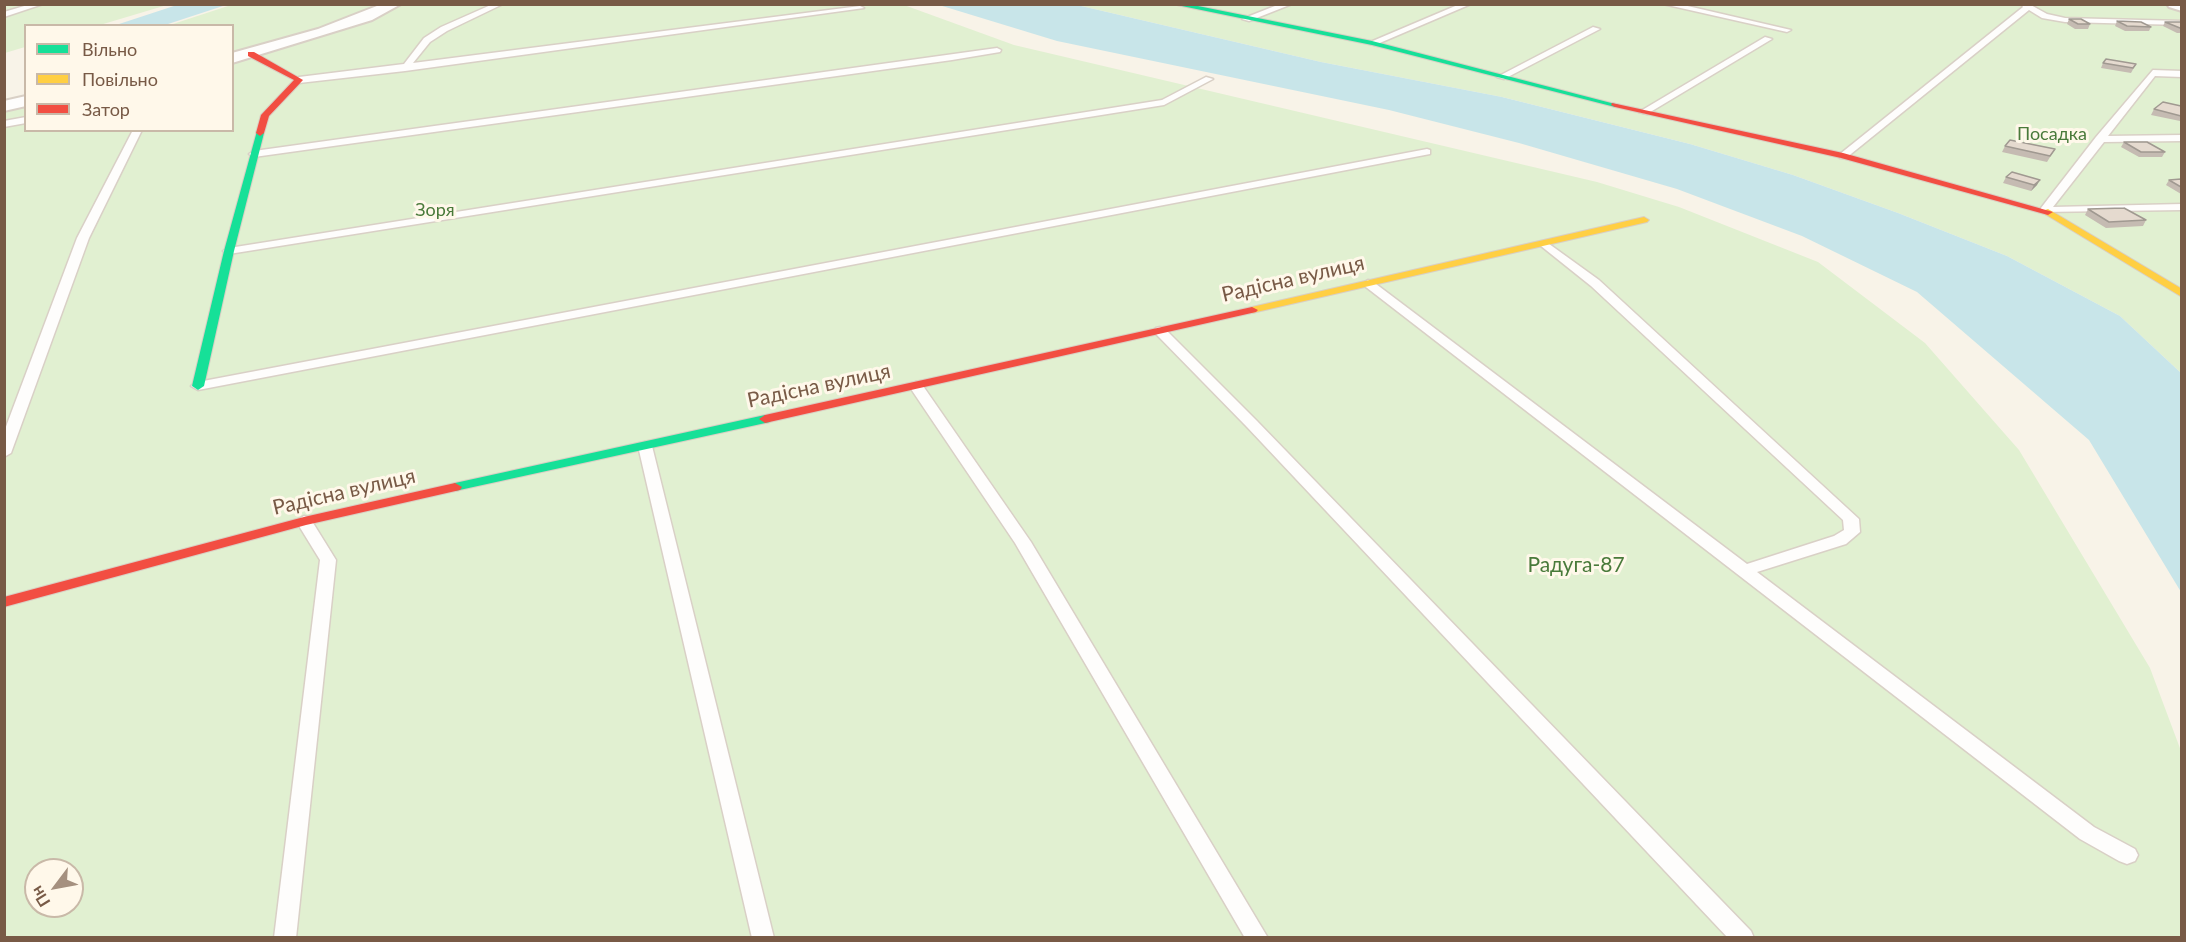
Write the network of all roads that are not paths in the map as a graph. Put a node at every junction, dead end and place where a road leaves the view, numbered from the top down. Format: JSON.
{"nodes":[{"id":1,"x":40,"y":4,"type":"edge"},
{"id":2,"x":394,"y":4,"type":"edge"},
{"id":3,"x":500,"y":4,"type":"edge"},
{"id":4,"x":1175,"y":4,"type":"edge"},
{"id":5,"x":1289,"y":4,"type":"edge"},
{"id":6,"x":1468,"y":4,"type":"edge"},
{"id":7,"x":1666,"y":4,"type":"edge"},
{"id":8,"x":2174,"y":4,"type":"edge"},
{"id":9,"x":2026,"y":6,"type":"edge"},
{"id":10,"x":860,"y":8,"type":"dead end"},
{"id":11,"x":2181,"y":8,"type":"edge"},
{"id":12,"x":4,"y":15,"type":"edge"},
{"id":13,"x":1246,"y":19,"type":"junction"},
{"id":14,"x":2181,"y":23,"type":"edge"},
{"id":15,"x":1596,"y":29,"type":"dead end"},
{"id":16,"x":1787,"y":30,"type":"dead end"},
{"id":17,"x":1768,"y":39,"type":"dead end"},
{"id":18,"x":1372,"y":43,"type":"junction"},
{"id":19,"x":996,"y":50,"type":"dead end"},
{"id":20,"x":251,"y":54,"type":"junction"},
{"id":21,"x":234,"y":58,"type":"edge"},
{"id":22,"x":405,"y":68,"type":"junction"},
{"id":23,"x":2181,"y":74,"type":"edge"},
{"id":24,"x":1501,"y":77,"type":"junction"},
{"id":25,"x":1209,"y":79,"type":"dead end"},
{"id":26,"x":299,"y":80,"type":"junction"},
{"id":27,"x":24,"y":101,"type":"edge"},
{"id":28,"x":4,"y":106,"type":"edge"},
{"id":29,"x":1644,"y":112,"type":"junction"},
{"id":30,"x":24,"y":120,"type":"edge"},
{"id":31,"x":4,"y":124,"type":"edge"},
{"id":32,"x":137,"y":132,"type":"edge"},
{"id":33,"x":2181,"y":138,"type":"edge"},
{"id":34,"x":2099,"y":139,"type":"junction"},
{"id":35,"x":1427,"y":152,"type":"dead end"},
{"id":36,"x":254,"y":154,"type":"junction"},
{"id":37,"x":1843,"y":156,"type":"junction"},
{"id":38,"x":2181,"y":207,"type":"edge"},
{"id":39,"x":2045,"y":210,"type":"junction"},
{"id":40,"x":1644,"y":220,"type":"dead end"},
{"id":41,"x":1545,"y":244,"type":"junction"},
{"id":42,"x":229,"y":251,"type":"junction"},
{"id":43,"x":1368,"y":284,"type":"junction"},
{"id":44,"x":2181,"y":294,"type":"edge"},
{"id":45,"x":1160,"y":332,"type":"junction"},
{"id":46,"x":198,"y":386,"type":"joint"},
{"id":47,"x":916,"y":386,"type":"junction"},
{"id":48,"x":645,"y":446,"type":"junction"},
{"id":49,"x":4,"y":453,"type":"edge"},
{"id":50,"x":304,"y":521,"type":"junction"},
{"id":51,"x":1744,"y":571,"type":"junction"},
{"id":52,"x":4,"y":602,"type":"edge"},
{"id":53,"x":2127,"y":855,"type":"dead end"},
{"id":54,"x":285,"y":938,"type":"edge"},
{"id":55,"x":763,"y":938,"type":"edge"},
{"id":56,"x":1257,"y":938,"type":"edge"},
{"id":57,"x":1743,"y":938,"type":"edge"}],
"edges":[{"from":1,"to":12,"type":"lane"},
{"from":2,"to":20,"type":"street"},
{"from":3,"to":22,"type":"lane"},
{"from":4,"to":13,"type":"street"},
{"from":5,"to":13,"type":"lane"},
{"from":6,"to":18,"type":"lane"},
{"from":7,"to":16,"type":"lane"},
{"from":8,"to":11,"type":"street"},
{"from":9,"to":14,"type":"lane"},
{"from":9,"to":37,"type":"lane"},
{"from":10,"to":22,"type":"lane"},
{"from":13,"to":18,"type":"street"},
{"from":15,"to":24,"type":"lane"},
{"from":17,"to":29,"type":"lane"},
{"from":18,"to":24,"type":"street"},
{"from":19,"to":36,"type":"lane"},
{"from":20,"to":21,"type":"street"},
{"from":20,"to":26,"type":"street"},
{"from":22,"to":26,"type":"lane"},
{"from":23,"to":34,"type":"lane"},
{"from":24,"to":29,"type":"street"},
{"from":25,"to":42,"type":"lane"},
{"from":26,"to":36,"type":"street"},
{"from":27,"to":28,"type":"street"},
{"from":29,"to":37,"type":"street"},
{"from":30,"to":31,"type":"lane"},
{"from":32,"to":49,"type":"lane"},
{"from":33,"to":34,"type":"lane"},
{"from":34,"to":39,"type":"lane"},
{"from":35,"to":46,"type":"lane"},
{"from":36,"to":42,"type":"street"},
{"from":37,"to":39,"type":"street"},
{"from":38,"to":39,"type":"lane"},
{"from":39,"to":44,"type":"street"},
{"from":40,"to":41,"type":"street","name":"Радісна вулиця"},
{"from":41,"to":43,"type":"street","name":"Радісна вулиця"},
{"from":41,"to":51,"type":"lane"},
{"from":42,"to":46,"type":"street"},
{"from":43,"to":45,"type":"street","name":"Радісна вулиця"},
{"from":43,"to":51,"type":"lane"},
{"from":45,"to":47,"type":"street","name":"Радісна вулиця"},
{"from":45,"to":57,"type":"lane"},
{"from":47,"to":48,"type":"street","name":"Радісна вулиця"},
{"from":47,"to":56,"type":"lane"},
{"from":48,"to":50,"type":"street","name":"Радісна вулиця"},
{"from":48,"to":55,"type":"lane"},
{"from":50,"to":52,"type":"street","name":"Радісна вулиця"},
{"from":50,"to":54,"type":"lane"},
{"from":51,"to":53,"type":"lane"}]}
